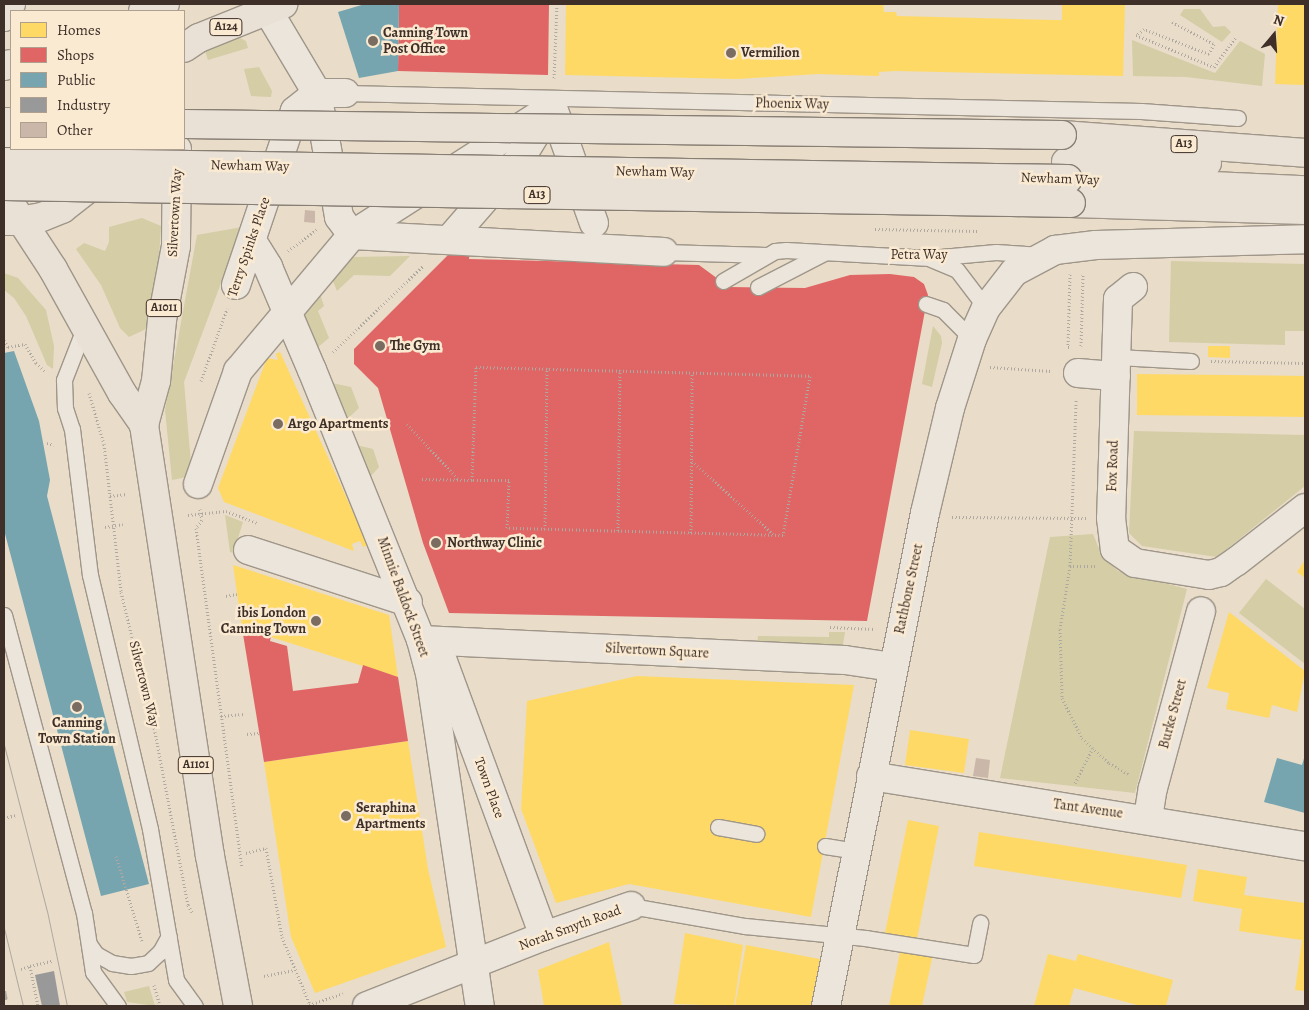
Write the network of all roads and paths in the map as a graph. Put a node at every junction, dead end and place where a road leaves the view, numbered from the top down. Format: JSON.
{"nodes":[{"id":1,"x":11,"y":4,"type":"edge"},
{"id":2,"x":166,"y":4,"type":"edge"},
{"id":3,"x":557,"y":4,"type":"edge"},
{"id":4,"x":146,"y":10,"type":"edge"},
{"id":5,"x":276,"y":11,"type":"edge"},
{"id":6,"x":4,"y":17,"type":"edge"},
{"id":7,"x":1172,"y":22,"type":"dead end"},
{"id":8,"x":1236,"y":38,"type":"dead end"},
{"id":9,"x":185,"y":48,"type":"edge"},
{"id":10,"x":317,"y":93,"type":"junction"},
{"id":11,"x":345,"y":93,"type":"joint"},
{"id":12,"x":553,"y":97,"type":"junction"},
{"id":13,"x":522,"y":110,"type":"junction"},
{"id":14,"x":1238,"y":118,"type":"dead end"},
{"id":15,"x":185,"y":124,"type":"edge"},
{"id":16,"x":185,"y":147,"type":"edge"},
{"id":17,"x":122,"y":150,"type":"edge"},
{"id":18,"x":177,"y":150,"type":"edge"},
{"id":19,"x":1305,"y":153,"type":"edge"},
{"id":20,"x":522,"y":156,"type":"junction"},
{"id":21,"x":1305,"y":158,"type":"edge"},
{"id":22,"x":4,"y":162,"type":"edge"},
{"id":23,"x":1067,"y":170,"type":"junction"},
{"id":24,"x":4,"y":186,"type":"edge"},
{"id":25,"x":1305,"y":190,"type":"edge"},
{"id":26,"x":4,"y":194,"type":"edge"},
{"id":27,"x":1305,"y":210,"type":"edge"},
{"id":28,"x":594,"y":223,"type":"dead end"},
{"id":29,"x":9,"y":224,"type":"edge"},
{"id":30,"x":352,"y":235,"type":"junction"},
{"id":31,"x":1305,"y":239,"type":"edge"},
{"id":32,"x":448,"y":240,"type":"junction"},
{"id":33,"x":252,"y":241,"type":"junction"},
{"id":34,"x":828,"y":251,"type":"junction"},
{"id":35,"x":664,"y":252,"type":"joint"},
{"id":36,"x":1041,"y":255,"type":"junction"},
{"id":37,"x":766,"y":256,"type":"junction"},
{"id":38,"x":930,"y":258,"type":"junction"},
{"id":39,"x":426,"y":263,"type":"dead end"},
{"id":40,"x":1070,"y":266,"type":"dead end"},
{"id":41,"x":1083,"y":269,"type":"dead end"},
{"id":42,"x":724,"y":280,"type":"dead end"},
{"id":43,"x":236,"y":285,"type":"joint"},
{"id":44,"x":758,"y":287,"type":"dead end"},
{"id":45,"x":1126,"y":293,"type":"dead end"},
{"id":46,"x":926,"y":304,"type":"dead end"},
{"id":47,"x":986,"y":308,"type":"junction"},
{"id":48,"x":287,"y":313,"type":"junction"},
{"id":49,"x":85,"y":326,"type":"junction"},
{"id":50,"x":972,"y":339,"type":"junction"},
{"id":51,"x":4,"y":340,"type":"edge"},
{"id":52,"x":1191,"y":361,"type":"joint"},
{"id":53,"x":1305,"y":363,"type":"edge"},
{"id":54,"x":1117,"y":366,"type":"junction"},
{"id":55,"x":985,"y":367,"type":"dead end"},
{"id":56,"x":547,"y":368,"type":"junction"},
{"id":57,"x":312,"y":370,"type":"junction"},
{"id":58,"x":620,"y":370,"type":"junction"},
{"id":59,"x":692,"y":372,"type":"junction"},
{"id":60,"x":1073,"y":373,"type":"junction"},
{"id":61,"x":52,"y":374,"type":"dead end"},
{"id":62,"x":201,"y":381,"type":"dead end"},
{"id":63,"x":86,"y":390,"type":"dead end"},
{"id":64,"x":407,"y":424,"type":"dead end"},
{"id":65,"x":144,"y":425,"type":"junction"},
{"id":66,"x":691,"y":461,"type":"junction"},
{"id":67,"x":422,"y":479,"type":"dead end"},
{"id":68,"x":458,"y":480,"type":"junction"},
{"id":69,"x":472,"y":480,"type":"junction"},
{"id":70,"x":198,"y":484,"type":"dead end"},
{"id":71,"x":119,"y":495,"type":"dead end"},
{"id":72,"x":110,"y":496,"type":"junction"},
{"id":73,"x":1305,"y":508,"type":"edge"},
{"id":74,"x":188,"y":514,"type":"dead end"},
{"id":75,"x":944,"y":517,"type":"dead end"},
{"id":76,"x":1072,"y":517,"type":"junction"},
{"id":77,"x":122,"y":524,"type":"dead end"},
{"id":78,"x":114,"y":526,"type":"junction"},
{"id":79,"x":102,"y":528,"type":"dead end"},
{"id":80,"x":545,"y":529,"type":"junction"},
{"id":81,"x":618,"y":531,"type":"junction"},
{"id":82,"x":691,"y":533,"type":"junction"},
{"id":83,"x":774,"y":535,"type":"junction"},
{"id":84,"x":248,"y":550,"type":"dead end"},
{"id":85,"x":1123,"y":556,"type":"junction"},
{"id":86,"x":1070,"y":566,"type":"junction"},
{"id":87,"x":237,"y":594,"type":"dead end"},
{"id":88,"x":226,"y":596,"type":"dead end"},
{"id":89,"x":408,"y":602,"type":"junction"},
{"id":90,"x":1201,"y":610,"type":"dead end"},
{"id":91,"x":4,"y":614,"type":"edge"},
{"id":92,"x":830,"y":627,"type":"dead end"},
{"id":93,"x":879,"y":629,"type":"dead end"},
{"id":94,"x":428,"y":639,"type":"junction"},
{"id":95,"x":893,"y":667,"type":"junction"},
{"id":96,"x":244,"y":714,"type":"dead end"},
{"id":97,"x":222,"y":716,"type":"junction"},
{"id":98,"x":260,"y":732,"type":"dead end"},
{"id":99,"x":247,"y":734,"type":"dead end"},
{"id":100,"x":1092,"y":748,"type":"junction"},
{"id":101,"x":871,"y":776,"type":"junction"},
{"id":102,"x":1153,"y":788,"type":"junction"},
{"id":103,"x":1064,"y":805,"type":"junction"},
{"id":104,"x":17,"y":815,"type":"dead end"},
{"id":105,"x":4,"y":818,"type":"edge"},
{"id":106,"x":1148,"y":818,"type":"junction"},
{"id":107,"x":718,"y":826,"type":"dead end"},
{"id":108,"x":756,"y":834,"type":"dead end"},
{"id":109,"x":825,"y":846,"type":"dead end"},
{"id":110,"x":1305,"y":846,"type":"edge"},
{"id":111,"x":856,"y":851,"type":"junction"},
{"id":112,"x":246,"y":852,"type":"dead end"},
{"id":113,"x":116,"y":856,"type":"dead end"},
{"id":114,"x":242,"y":871,"type":"dead end"},
{"id":115,"x":631,"y":906,"type":"joint"},
{"id":116,"x":198,"y":917,"type":"dead end"},
{"id":117,"x":980,"y":923,"type":"dead end"},
{"id":118,"x":841,"y":935,"type":"junction"},
{"id":119,"x":169,"y":936,"type":"junction"},
{"id":120,"x":544,"y":936,"type":"junction"},
{"id":121,"x":142,"y":943,"type":"dead end"},
{"id":122,"x":89,"y":944,"type":"junction"},
{"id":123,"x":52,"y":961,"type":"dead end"},
{"id":124,"x":475,"y":964,"type":"junction"},
{"id":125,"x":30,"y":966,"type":"junction"},
{"id":126,"x":21,"y":968,"type":"dead end"},
{"id":127,"x":294,"y":970,"type":"junction"},
{"id":128,"x":264,"y":976,"type":"dead end"},
{"id":129,"x":155,"y":988,"type":"dead end"},
{"id":130,"x":38,"y":1006,"type":"edge"},
{"id":131,"x":118,"y":1006,"type":"edge"},
{"id":132,"x":160,"y":1006,"type":"edge"},
{"id":133,"x":195,"y":1006,"type":"edge"},
{"id":134,"x":238,"y":1006,"type":"edge"},
{"id":135,"x":306,"y":1006,"type":"edge"},
{"id":136,"x":367,"y":1006,"type":"edge"},
{"id":137,"x":480,"y":1006,"type":"edge"},
{"id":138,"x":826,"y":1006,"type":"edge"}],
"edges":[{"from":1,"to":6,"type":"main road"},
{"from":2,"to":4,"type":"main road"},
{"from":3,"to":12,"type":"path"},
{"from":5,"to":9,"type":"main road","number":"A124"},
{"from":5,"to":10,"type":"street"},
{"from":7,"to":8,"type":"path"},
{"from":10,"to":11,"type":"street"},
{"from":10,"to":30,"type":"street"},
{"from":10,"to":33,"type":"street","name":"Terry Spinks Place"},
{"from":11,"to":13,"type":"lane","name":"Phoenix Way"},
{"from":12,"to":13,"type":"street"},
{"from":12,"to":20,"type":"street"},
{"from":12,"to":28,"type":"street"},
{"from":13,"to":14,"type":"lane","name":"Phoenix Way"},
{"from":13,"to":20,"type":"street"},
{"from":13,"to":30,"type":"street"},
{"from":15,"to":23,"type":"main road","name":"Newham Way","number":"A13","bridge":true},
{"from":16,"to":23,"type":"main road","name":"Newham Way","number":"A13"},
{"from":17,"to":29,"type":"main road"},
{"from":18,"to":65,"type":"main road","name":"Silvertown Way","number":"A1011"},
{"from":19,"to":23,"type":"main road","name":"Newham Way","number":"A13"},
{"from":20,"to":32,"type":"street"},
{"from":21,"to":23,"type":"main road","name":"Newham Way","number":"A13"},
{"from":22,"to":23,"type":"main road","name":"Newham Way","number":"A13","bridge":true},
{"from":23,"to":24,"type":"main road","name":"Newham Way","number":"A13","bridge":true},
{"from":23,"to":25,"type":"main road","name":"Newham Way","number":"A13"},
{"from":23,"to":27,"type":"main road","name":"Newham Way","number":"A13"},
{"from":26,"to":29,"type":"main road","name":"Silvertown Way"},
{"from":29,"to":49,"type":"main road","name":"Silvertown Way"},
{"from":30,"to":32,"type":"street"},
{"from":30,"to":48,"type":"street"},
{"from":31,"to":36,"type":"street","name":"Rathbone Street"},
{"from":32,"to":35,"type":"street"},
{"from":33,"to":43,"type":"street","name":"Terry Spinks Place"},
{"from":33,"to":48,"type":"street","name":"Minnie Baldock Street"},
{"from":34,"to":37,"type":"lane","name":"Petra Way"},
{"from":34,"to":38,"type":"lane","name":"Petra Way"},
{"from":34,"to":44,"type":"lane"},
{"from":35,"to":37,"type":"lane"},
{"from":36,"to":38,"type":"lane","name":"Petra Way"},
{"from":36,"to":47,"type":"street","name":"Rathbone Street"},
{"from":37,"to":42,"type":"lane"},
{"from":38,"to":47,"type":"lane"},
{"from":39,"to":57,"type":"path"},
{"from":40,"to":41,"type":"path"},
{"from":43,"to":62,"type":"path","name":"Terry Spinks Place"},
{"from":45,"to":54,"type":"street","name":"Fox Road"},
{"from":46,"to":50,"type":"lane"},
{"from":47,"to":50,"type":"street","name":"Rathbone Street"},
{"from":48,"to":57,"type":"street","name":"Minnie Baldock Street"},
{"from":48,"to":70,"type":"street"},
{"from":49,"to":65,"type":"main road","name":"Silvertown Way"},
{"from":49,"to":119,"type":"lane"},
{"from":50,"to":95,"type":"street","name":"Rathbone Street"},
{"from":51,"to":61,"type":"path"},
{"from":52,"to":53,"type":"path"},
{"from":52,"to":54,"type":"lane"},
{"from":54,"to":60,"type":"street"},
{"from":54,"to":85,"type":"street","name":"Fox Road"},
{"from":55,"to":60,"type":"path"},
{"from":56,"to":58,"type":"path"},
{"from":56,"to":69,"type":"path"},
{"from":56,"to":80,"type":"path"},
{"from":57,"to":89,"type":"street","name":"Minnie Baldock Street"},
{"from":58,"to":59,"type":"path"},
{"from":58,"to":81,"type":"path"},
{"from":59,"to":66,"type":"path"},
{"from":59,"to":83,"type":"path"},
{"from":60,"to":76,"type":"path"},
{"from":63,"to":72,"type":"path","name":"Silvertown Way"},
{"from":64,"to":68,"type":"path"},
{"from":65,"to":134,"type":"main road","name":"Silvertown Way","number":"A1101"},
{"from":66,"to":82,"type":"path"},
{"from":66,"to":83,"type":"path"},
{"from":67,"to":68,"type":"path"},
{"from":68,"to":69,"type":"path"},
{"from":69,"to":80,"type":"path"},
{"from":71,"to":72,"type":"path"},
{"from":72,"to":78,"type":"path","name":"Silvertown Way"},
{"from":73,"to":85,"type":"street"},
{"from":74,"to":97,"type":"path"},
{"from":75,"to":76,"type":"path"},
{"from":76,"to":86,"type":"path"},
{"from":77,"to":78,"type":"path"},
{"from":78,"to":79,"type":"path"},
{"from":78,"to":116,"type":"path","name":"Silvertown Way"},
{"from":80,"to":81,"type":"path"},
{"from":81,"to":82,"type":"path"},
{"from":82,"to":83,"type":"path"},
{"from":84,"to":89,"type":"street"},
{"from":85,"to":86,"type":"path"},
{"from":86,"to":100,"type":"path"},
{"from":87,"to":88,"type":"path"},
{"from":89,"to":94,"type":"street","name":"Minnie Baldock Street"},
{"from":90,"to":102,"type":"street","name":"Burke Street"},
{"from":91,"to":122,"type":"lane"},
{"from":92,"to":93,"type":"path"},
{"from":94,"to":95,"type":"street","name":"Silvertown Square"},
{"from":94,"to":120,"type":"street","name":"Town Place"},
{"from":94,"to":124,"type":"street","name":"Minnie Baldock Street"},
{"from":95,"to":101,"type":"street","name":"Rathbone Street"},
{"from":96,"to":97,"type":"path"},
{"from":97,"to":114,"type":"path"},
{"from":98,"to":99,"type":"path"},
{"from":100,"to":102,"type":"path"},
{"from":100,"to":103,"type":"path"},
{"from":101,"to":103,"type":"street","name":"Tant Avenue"},
{"from":101,"to":111,"type":"street","name":"Rathbone Street"},
{"from":102,"to":106,"type":"street","name":"Burke Street"},
{"from":103,"to":106,"type":"street","name":"Tant Avenue"},
{"from":104,"to":105,"type":"path"},
{"from":106,"to":110,"type":"street","name":"Tant Avenue"},
{"from":107,"to":108,"type":"lane"},
{"from":109,"to":111,"type":"lane"},
{"from":111,"to":118,"type":"street","name":"Rathbone Street"},
{"from":112,"to":127,"type":"path"},
{"from":113,"to":121,"type":"path"},
{"from":115,"to":118,"type":"lane","name":"Norah Smyth Road"},
{"from":115,"to":120,"type":"street","name":"Norah Smyth Road"},
{"from":117,"to":118,"type":"lane","name":"Norah Smyth Road"},
{"from":118,"to":138,"type":"street","name":"Rathbone Street"},
{"from":119,"to":122,"type":"lane"},
{"from":119,"to":133,"type":"lane"},
{"from":120,"to":124,"type":"street","name":"Norah Smyth Road"},
{"from":122,"to":131,"type":"lane"},
{"from":123,"to":125,"type":"path"},
{"from":124,"to":136,"type":"street","name":"Norah Smyth Road"},
{"from":124,"to":137,"type":"street","name":"Minnie Baldock Street"},
{"from":125,"to":126,"type":"path"},
{"from":125,"to":130,"type":"path"},
{"from":127,"to":128,"type":"path"},
{"from":127,"to":135,"type":"path"},
{"from":129,"to":132,"type":"path"}]}
